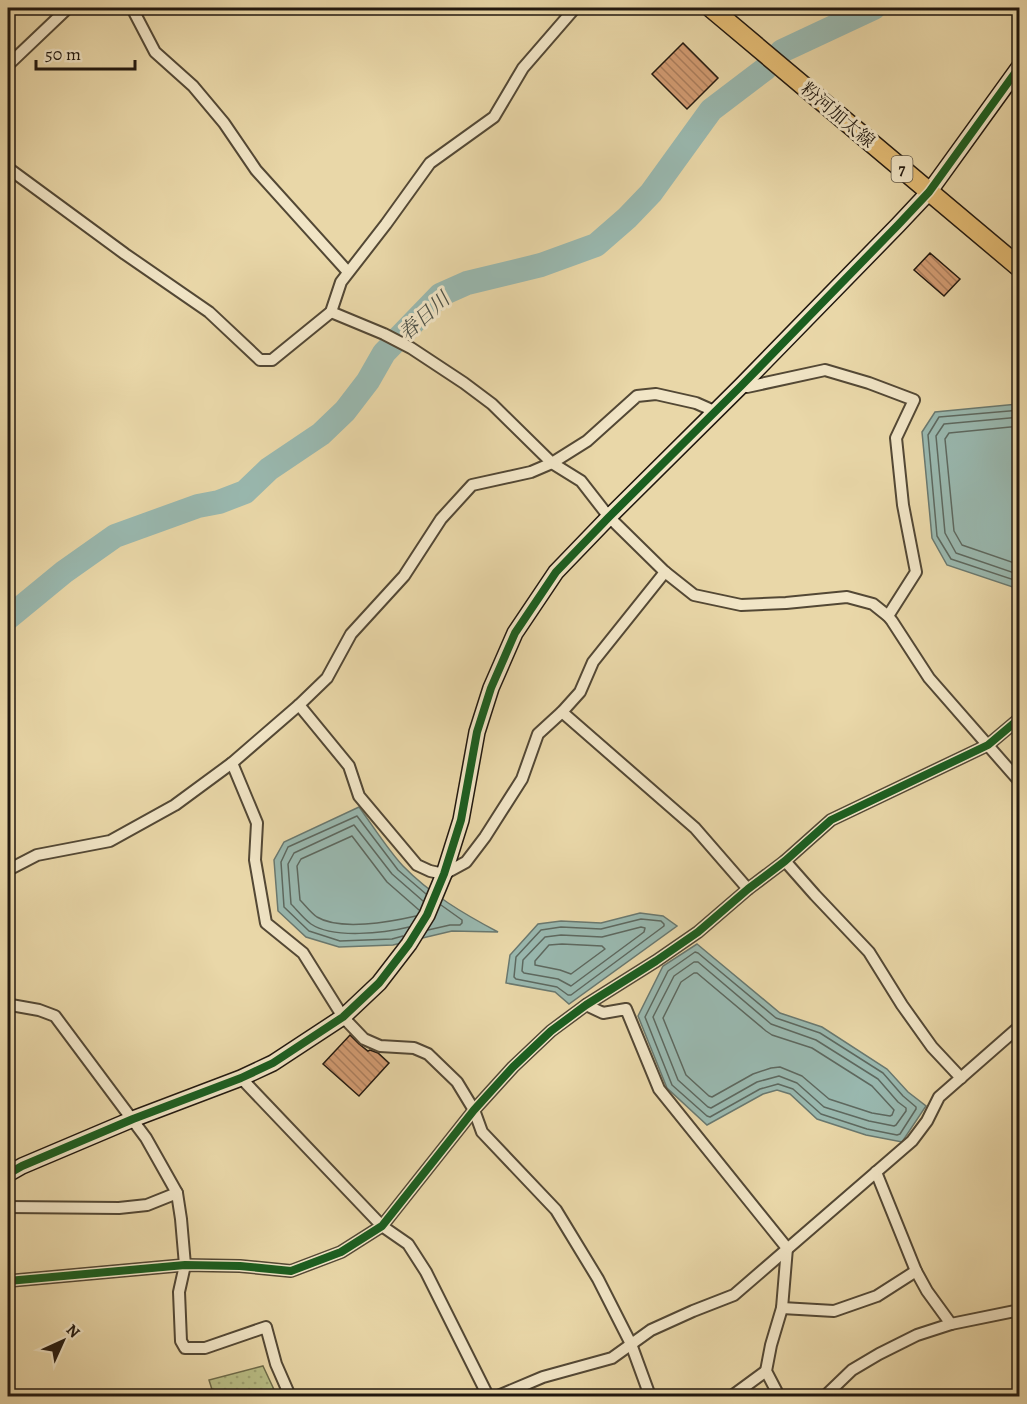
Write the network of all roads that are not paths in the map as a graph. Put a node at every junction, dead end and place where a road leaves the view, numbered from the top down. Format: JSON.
{"nodes":[{"id":1,"x":68,"y":8,"type":"edge"},
{"id":2,"x":132,"y":8,"type":"edge"},
{"id":3,"x":574,"y":8,"type":"edge"},
{"id":4,"x":711,"y":8,"type":"edge"},
{"id":5,"x":8,"y":65,"type":"edge"},
{"id":6,"x":1020,"y":66,"type":"edge"},
{"id":7,"x":8,"y":169,"type":"edge"},
{"id":8,"x":929,"y":192,"type":"junction"},
{"id":9,"x":1020,"y":268,"type":"edge"},
{"id":10,"x":348,"y":272,"type":"junction"},
{"id":11,"x":331,"y":312,"type":"junction"},
{"id":12,"x":741,"y":386,"type":"junction"},
{"id":13,"x":714,"y":411,"type":"junction"},
{"id":14,"x":552,"y":463,"type":"junction"},
{"id":15,"x":609,"y":517,"type":"junction"},
{"id":16,"x":665,"y":572,"type":"junction"},
{"id":17,"x":888,"y":616,"type":"junction"},
{"id":18,"x":298,"y":705,"type":"junction"},
{"id":19,"x":562,"y":711,"type":"junction"},
{"id":20,"x":1020,"y":718,"type":"edge"},
{"id":21,"x":988,"y":745,"type":"junction"},
{"id":22,"x":232,"y":764,"type":"junction"},
{"id":23,"x":1020,"y":782,"type":"edge"},
{"id":24,"x":785,"y":861,"type":"junction"},
{"id":25,"x":8,"y":870,"type":"edge"},
{"id":26,"x":444,"y":874,"type":"junction"},
{"id":27,"x":748,"y":889,"type":"junction"},
{"id":28,"x":8,"y":1001,"type":"edge"},
{"id":29,"x":586,"y":1005,"type":"junction"},
{"id":30,"x":344,"y":1017,"type":"junction"},
{"id":31,"x":1020,"y":1026,"type":"edge"},
{"id":32,"x":240,"y":1078,"type":"junction"},
{"id":33,"x":961,"y":1078,"type":"junction"},
{"id":34,"x":474,"y":1110,"type":"junction"},
{"id":35,"x":133,"y":1119,"type":"junction"},
{"id":36,"x":876,"y":1172,"type":"junction"},
{"id":37,"x":8,"y":1174,"type":"edge"},
{"id":38,"x":177,"y":1193,"type":"junction"},
{"id":39,"x":8,"y":1206,"type":"edge"},
{"id":40,"x":382,"y":1226,"type":"junction"},
{"id":41,"x":787,"y":1248,"type":"junction"},
{"id":42,"x":185,"y":1265,"type":"junction"},
{"id":43,"x":916,"y":1271,"type":"junction"},
{"id":44,"x":8,"y":1281,"type":"edge"},
{"id":45,"x":782,"y":1308,"type":"junction"},
{"id":46,"x":1020,"y":1310,"type":"edge"},
{"id":47,"x":951,"y":1324,"type":"junction"},
{"id":48,"x":631,"y":1344,"type":"junction"},
{"id":49,"x":766,"y":1371,"type":"junction"},
{"id":50,"x":290,"y":1396,"type":"edge"},
{"id":51,"x":488,"y":1396,"type":"edge"},
{"id":52,"x":498,"y":1396,"type":"edge"},
{"id":53,"x":650,"y":1396,"type":"edge"},
{"id":54,"x":732,"y":1396,"type":"edge"},
{"id":55,"x":779,"y":1396,"type":"edge"},
{"id":56,"x":825,"y":1396,"type":"edge"}],
"edges":[{"from":1,"to":5,"type":"street"},
{"from":2,"to":10,"type":"street"},
{"from":3,"to":10,"type":"street"},
{"from":4,"to":8,"type":"main road","name":"粉河加太線","number":"7"},
{"from":6,"to":8,"type":"street"},
{"from":7,"to":11,"type":"street"},
{"from":8,"to":9,"type":"main road","name":"粉河加太線","number":"7"},
{"from":8,"to":12,"type":"street"},
{"from":10,"to":11,"type":"street"},
{"from":11,"to":14,"type":"street"},
{"from":12,"to":13,"type":"street"},
{"from":12,"to":17,"type":"street"},
{"from":13,"to":14,"type":"street"},
{"from":13,"to":15,"type":"street"},
{"from":14,"to":15,"type":"street"},
{"from":14,"to":18,"type":"street"},
{"from":15,"to":16,"type":"street"},
{"from":15,"to":26,"type":"street"},
{"from":16,"to":17,"type":"street"},
{"from":16,"to":19,"type":"street"},
{"from":17,"to":21,"type":"street"},
{"from":18,"to":22,"type":"street"},
{"from":18,"to":26,"type":"street"},
{"from":19,"to":26,"type":"street"},
{"from":19,"to":27,"type":"street"},
{"from":20,"to":21,"type":"street"},
{"from":21,"to":23,"type":"street"},
{"from":21,"to":24,"type":"street"},
{"from":22,"to":25,"type":"street"},
{"from":22,"to":30,"type":"street"},
{"from":24,"to":27,"type":"street"},
{"from":24,"to":33,"type":"street"},
{"from":26,"to":30,"type":"street"},
{"from":27,"to":29,"type":"street"},
{"from":28,"to":35,"type":"street"},
{"from":29,"to":34,"type":"street"},
{"from":29,"to":41,"type":"street"},
{"from":30,"to":32,"type":"street"},
{"from":30,"to":34,"type":"street"},
{"from":31,"to":33,"type":"street"},
{"from":32,"to":35,"type":"street"},
{"from":32,"to":40,"type":"street"},
{"from":33,"to":36,"type":"street"},
{"from":34,"to":40,"type":"street"},
{"from":34,"to":48,"type":"street"},
{"from":35,"to":37,"type":"street"},
{"from":35,"to":38,"type":"street"},
{"from":36,"to":41,"type":"street"},
{"from":36,"to":43,"type":"street"},
{"from":38,"to":39,"type":"street"},
{"from":38,"to":42,"type":"street"},
{"from":40,"to":42,"type":"street"},
{"from":40,"to":51,"type":"street"},
{"from":41,"to":45,"type":"street"},
{"from":41,"to":48,"type":"street"},
{"from":42,"to":44,"type":"street"},
{"from":42,"to":50,"type":"street"},
{"from":43,"to":45,"type":"street"},
{"from":43,"to":47,"type":"street"},
{"from":45,"to":49,"type":"street"},
{"from":46,"to":47,"type":"street"},
{"from":47,"to":56,"type":"street"},
{"from":48,"to":52,"type":"street"},
{"from":48,"to":53,"type":"street"},
{"from":49,"to":54,"type":"street"},
{"from":49,"to":55,"type":"street"}]}
